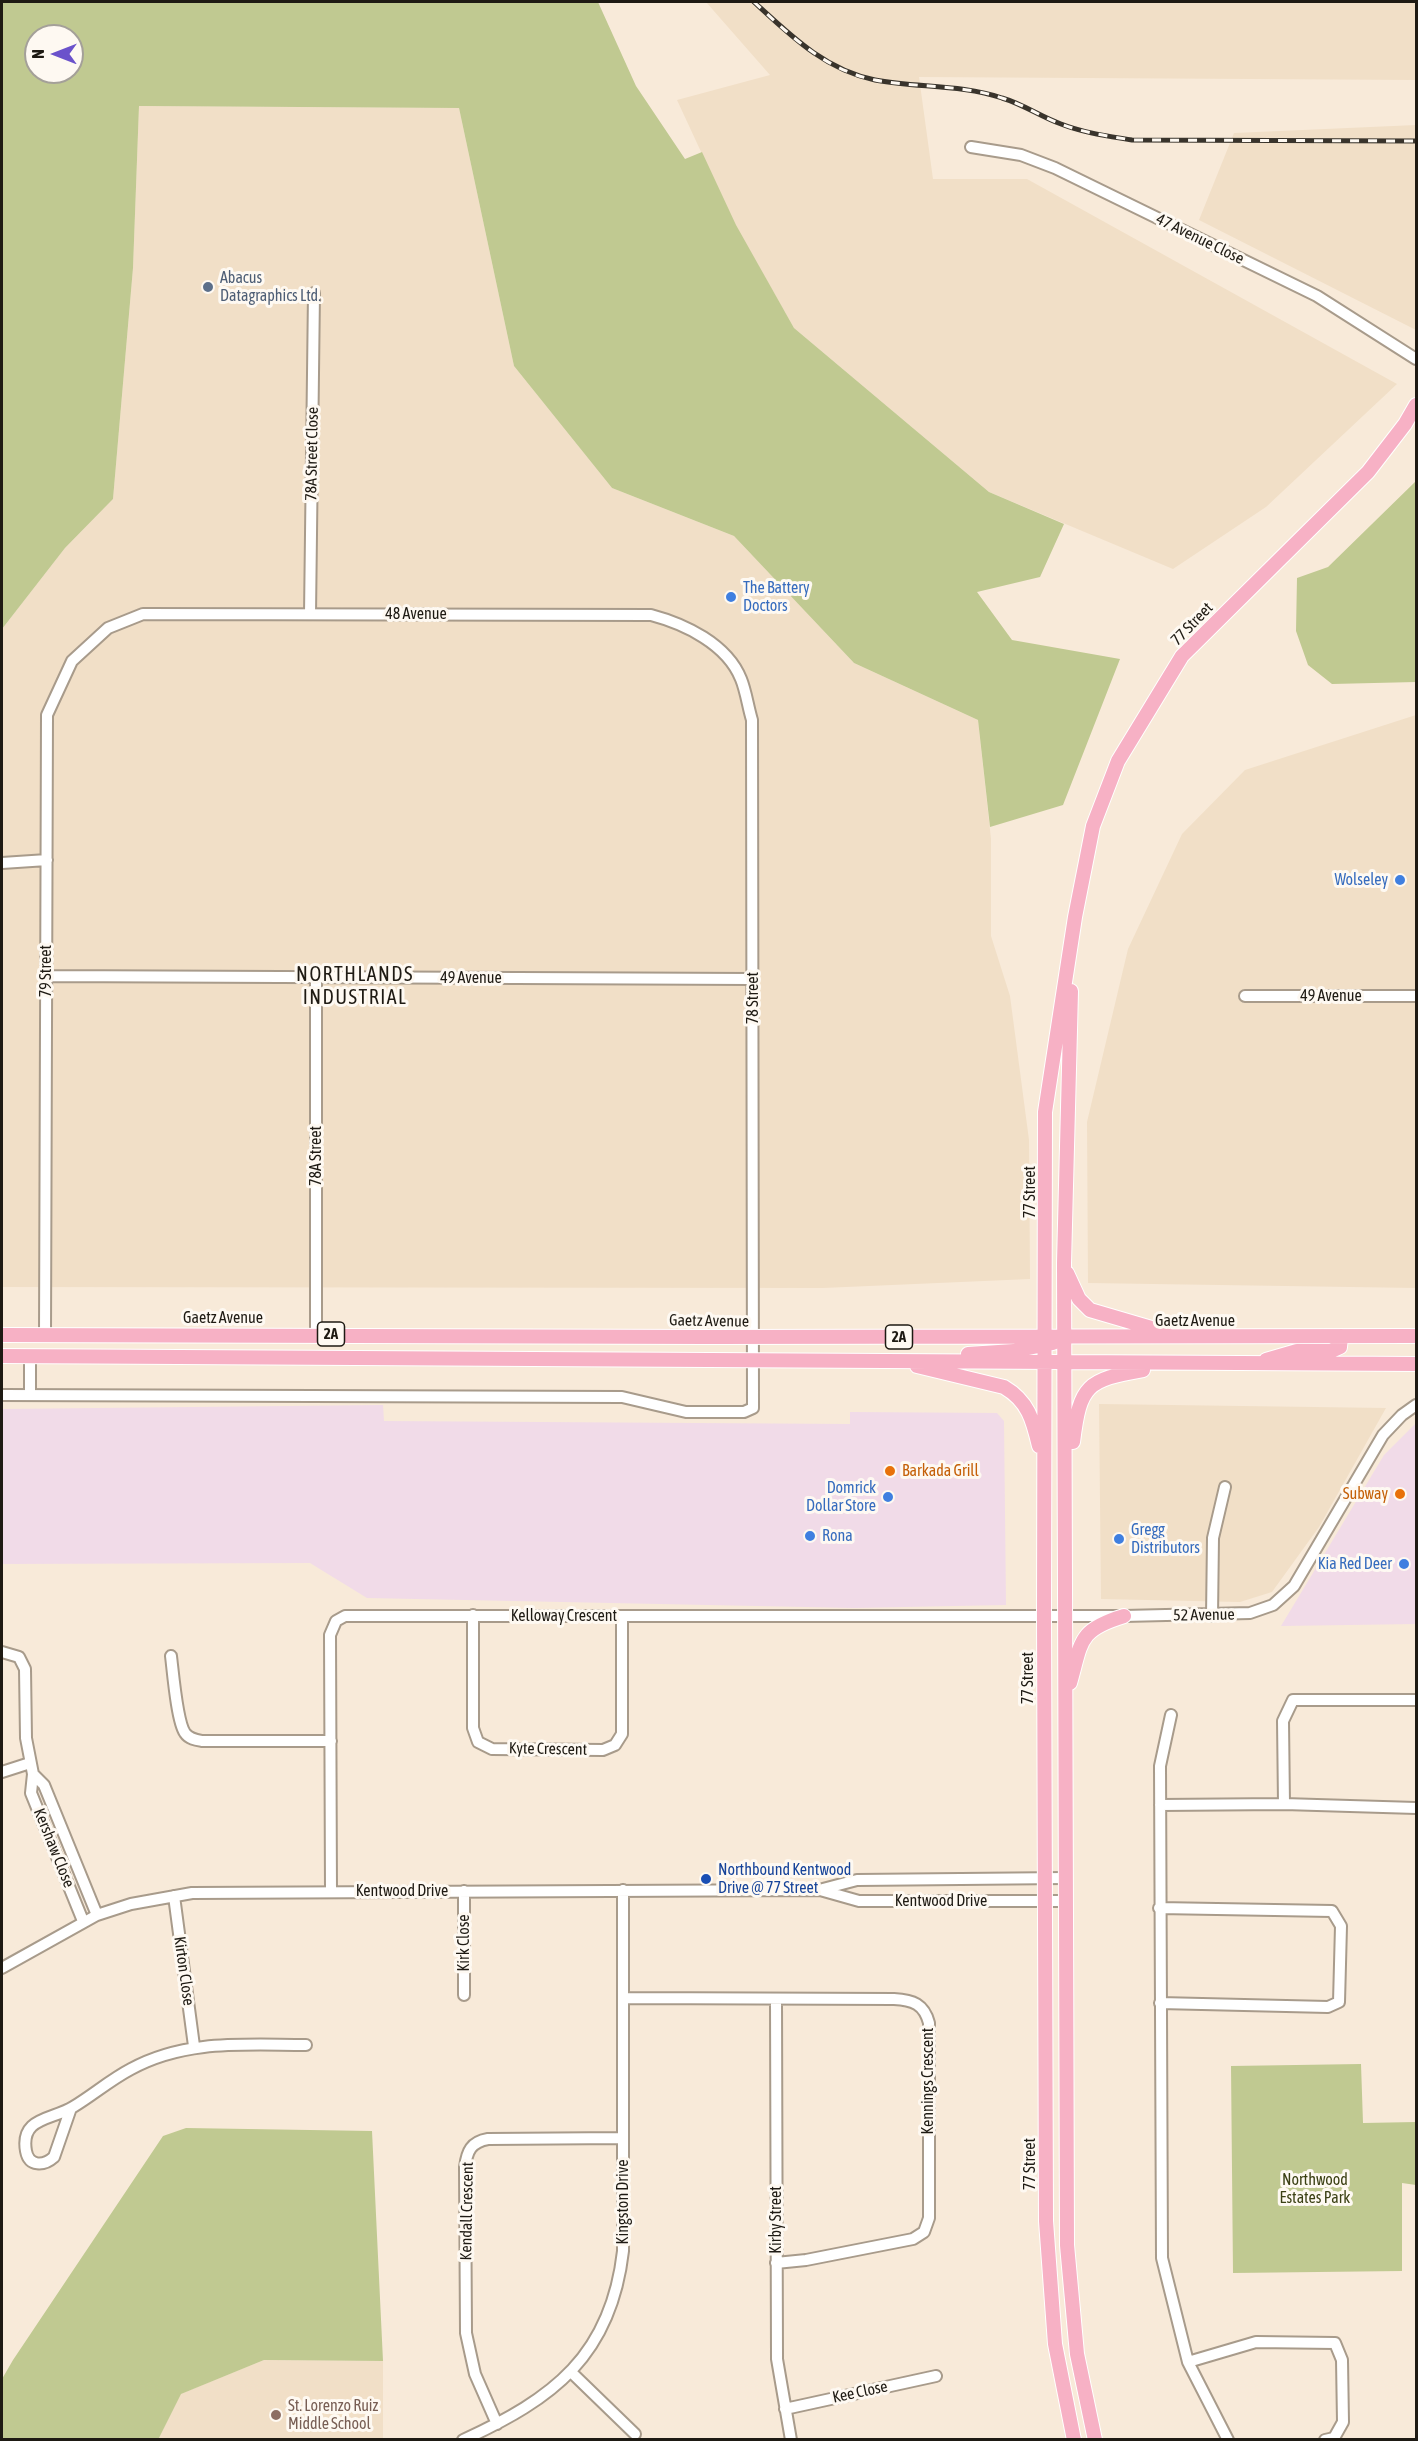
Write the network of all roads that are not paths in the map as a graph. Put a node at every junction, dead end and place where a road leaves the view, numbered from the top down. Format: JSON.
{"nodes":[{"id":1,"x":971,"y":147,"type":"dead end"},
{"id":2,"x":314,"y":293,"type":"dead end"},
{"id":3,"x":1416,"y":359,"type":"edge"},
{"id":4,"x":1416,"y":405,"type":"edge"},
{"id":5,"x":310,"y":614,"type":"junction"},
{"id":6,"x":108,"y":628,"type":"joint"},
{"id":7,"x":717,"y":647,"type":"joint"},
{"id":8,"x":47,"y":860,"type":"junction"},
{"id":9,"x":2,"y":863,"type":"edge"},
{"id":10,"x":1075,"y":917,"type":"junction"},
{"id":11,"x":45,"y":976,"type":"junction"},
{"id":12,"x":316,"y":978,"type":"junction"},
{"id":13,"x":752,"y":979,"type":"junction"},
{"id":14,"x":1245,"y":996,"type":"dead end"},
{"id":15,"x":1416,"y":996,"type":"edge"},
{"id":16,"x":1064,"y":1263,"type":"junction"},
{"id":17,"x":316,"y":1334,"type":"junction"},
{"id":18,"x":2,"y":1335,"type":"edge"},
{"id":19,"x":45,"y":1335,"type":"junction"},
{"id":20,"x":1341,"y":1336,"type":"junction"},
{"id":21,"x":1416,"y":1336,"type":"edge"},
{"id":22,"x":1065,"y":1337,"type":"junction"},
{"id":23,"x":753,"y":1338,"type":"junction"},
{"id":24,"x":1185,"y":1338,"type":"junction"},
{"id":25,"x":1045,"y":1341,"type":"junction"},
{"id":26,"x":2,"y":1356,"type":"edge"},
{"id":27,"x":30,"y":1356,"type":"junction"},
{"id":28,"x":753,"y":1359,"type":"junction"},
{"id":29,"x":891,"y":1360,"type":"junction"},
{"id":30,"x":1045,"y":1363,"type":"junction"},
{"id":31,"x":1065,"y":1364,"type":"junction"},
{"id":32,"x":1178,"y":1364,"type":"junction"},
{"id":33,"x":1250,"y":1364,"type":"junction"},
{"id":34,"x":1416,"y":1364,"type":"edge"},
{"id":35,"x":2,"y":1395,"type":"edge"},
{"id":36,"x":30,"y":1395,"type":"junction"},
{"id":37,"x":1416,"y":1406,"type":"edge"},
{"id":38,"x":1044,"y":1471,"type":"junction"},
{"id":39,"x":1225,"y":1486,"type":"dead end"},
{"id":40,"x":1066,"y":1489,"type":"junction"},
{"id":41,"x":473,"y":1615,"type":"junction"},
{"id":42,"x":1044,"y":1615,"type":"junction"},
{"id":43,"x":1065,"y":1615,"type":"junction"},
{"id":44,"x":622,"y":1616,"type":"junction"},
{"id":45,"x":1124,"y":1616,"type":"junction"},
{"id":46,"x":1212,"y":1616,"type":"junction"},
{"id":47,"x":2,"y":1652,"type":"edge"},
{"id":48,"x":171,"y":1656,"type":"dead end"},
{"id":49,"x":1066,"y":1700,"type":"junction"},
{"id":50,"x":1416,"y":1700,"type":"edge"},
{"id":51,"x":1171,"y":1715,"type":"dead end"},
{"id":52,"x":331,"y":1741,"type":"junction"},
{"id":53,"x":31,"y":1768,"type":"junction"},
{"id":54,"x":2,"y":1772,"type":"edge"},
{"id":55,"x":1284,"y":1804,"type":"junction"},
{"id":56,"x":1160,"y":1805,"type":"junction"},
{"id":57,"x":1416,"y":1808,"type":"edge"},
{"id":58,"x":1065,"y":1878,"type":"junction"},
{"id":59,"x":1044,"y":1879,"type":"junction"},
{"id":60,"x":623,"y":1890,"type":"junction"},
{"id":61,"x":819,"y":1890,"type":"junction"},
{"id":62,"x":464,"y":1891,"type":"junction"},
{"id":63,"x":331,"y":1892,"type":"junction"},
{"id":64,"x":174,"y":1896,"type":"junction"},
{"id":65,"x":1055,"y":1901,"type":"junction"},
{"id":66,"x":1159,"y":1908,"type":"junction"},
{"id":67,"x":97,"y":1915,"type":"junction"},
{"id":68,"x":83,"y":1921,"type":"junction"},
{"id":69,"x":2,"y":1968,"type":"edge"},
{"id":70,"x":464,"y":1995,"type":"dead end"},
{"id":71,"x":623,"y":1998,"type":"junction"},
{"id":72,"x":776,"y":1999,"type":"junction"},
{"id":73,"x":1160,"y":2003,"type":"junction"},
{"id":74,"x":306,"y":2045,"type":"dead end"},
{"id":75,"x":194,"y":2046,"type":"junction"},
{"id":76,"x":71,"y":2108,"type":"junction"},
{"id":77,"x":623,"y":2138,"type":"junction"},
{"id":78,"x":776,"y":2263,"type":"junction"},
{"id":79,"x":1188,"y":2362,"type":"junction"},
{"id":80,"x":571,"y":2372,"type":"junction"},
{"id":81,"x":936,"y":2376,"type":"dead end"},
{"id":82,"x":785,"y":2409,"type":"junction"},
{"id":83,"x":497,"y":2424,"type":"junction"},
{"id":84,"x":635,"y":2434,"type":"dead end"},
{"id":85,"x":463,"y":2439,"type":"edge"},
{"id":86,"x":792,"y":2439,"type":"edge"},
{"id":87,"x":1074,"y":2439,"type":"edge"},
{"id":88,"x":1095,"y":2439,"type":"edge"},
{"id":89,"x":1228,"y":2439,"type":"edge"},
{"id":90,"x":1325,"y":2439,"type":"edge"}],
"edges":[{"from":1,"to":3,"type":"street","name":"47 Avenue Close"},
{"from":2,"to":5,"type":"street","name":"78A Street Close"},
{"from":4,"to":10,"type":"main road","name":"77 Street"},
{"from":5,"to":6,"type":"street","name":"48 Avenue"},
{"from":5,"to":7,"type":"street","name":"48 Avenue"},
{"from":6,"to":8,"type":"street","name":"79 Street"},
{"from":7,"to":13,"type":"street","name":"78 Street"},
{"from":8,"to":9,"type":"street"},
{"from":8,"to":11,"type":"street","name":"79 Street"},
{"from":10,"to":16,"type":"main road","name":"77 Street"},
{"from":10,"to":25,"type":"main road","name":"77 Street"},
{"from":11,"to":12,"type":"street","name":"49 Avenue"},
{"from":11,"to":19,"type":"street","name":"79 Street"},
{"from":12,"to":13,"type":"street","name":"49 Avenue"},
{"from":12,"to":17,"type":"street","name":"78A Street"},
{"from":13,"to":23,"type":"street","name":"78 Street"},
{"from":14,"to":15,"type":"street","name":"49 Avenue"},
{"from":16,"to":22,"type":"main road","name":"77 Street"},
{"from":16,"to":24,"type":"main road"},
{"from":17,"to":19,"type":"main road","name":"Gaetz Avenue","number":"2A"},
{"from":17,"to":23,"type":"main road","name":"Gaetz Avenue","number":"2A"},
{"from":18,"to":19,"type":"main road","name":"Gaetz Avenue","number":"2A"},
{"from":20,"to":21,"type":"main road","name":"Gaetz Avenue","number":"2A"},
{"from":20,"to":24,"type":"main road","name":"Gaetz Avenue","number":"2A"},
{"from":20,"to":33,"type":"main road"},
{"from":22,"to":24,"type":"main road","name":"Gaetz Avenue","number":"2A"},
{"from":22,"to":25,"type":"main road","name":"Gaetz Avenue","number":"2A"},
{"from":22,"to":31,"type":"main road","name":"77 Street"},
{"from":23,"to":25,"type":"main road","name":"Gaetz Avenue","number":"2A"},
{"from":23,"to":28,"type":"street","name":"78 Street"},
{"from":25,"to":29,"type":"main road"},
{"from":25,"to":30,"type":"main road","name":"77 Street"},
{"from":26,"to":27,"type":"main road","number":"2A"},
{"from":27,"to":28,"type":"main road","number":"2A"},
{"from":27,"to":36,"type":"street"},
{"from":28,"to":29,"type":"main road","number":"2A"},
{"from":28,"to":36,"type":"street"},
{"from":29,"to":30,"type":"main road","number":"2A"},
{"from":29,"to":38,"type":"main road"},
{"from":30,"to":31,"type":"main road","number":"2A"},
{"from":30,"to":38,"type":"main road","name":"77 Street"},
{"from":31,"to":32,"type":"main road","number":"2A"},
{"from":31,"to":40,"type":"main road","name":"77 Street"},
{"from":32,"to":33,"type":"main road","number":"2A"},
{"from":32,"to":40,"type":"main road"},
{"from":33,"to":34,"type":"main road","number":"2A"},
{"from":35,"to":36,"type":"street"},
{"from":37,"to":46,"type":"street","name":"52 Avenue"},
{"from":38,"to":42,"type":"main road","name":"77 Street"},
{"from":39,"to":46,"type":"street"},
{"from":40,"to":43,"type":"main road","name":"77 Street"},
{"from":41,"to":44,"type":"street","name":"Kelloway Crescent"},
{"from":41,"to":44,"type":"street","name":"Kyte Crescent"},
{"from":41,"to":52,"type":"street","name":"Kelloway Crescent"},
{"from":42,"to":43,"type":"street","name":"Kelloway Crescent"},
{"from":42,"to":44,"type":"street","name":"Kelloway Crescent"},
{"from":42,"to":59,"type":"main road","name":"77 Street"},
{"from":43,"to":45,"type":"street","name":"52 Avenue"},
{"from":43,"to":49,"type":"main road","name":"77 Street"},
{"from":45,"to":46,"type":"street","name":"52 Avenue"},
{"from":45,"to":49,"type":"main road"},
{"from":47,"to":53,"type":"street","name":"Kershaw Close"},
{"from":48,"to":52,"type":"street"},
{"from":49,"to":58,"type":"main road","name":"77 Street"},
{"from":50,"to":55,"type":"street"},
{"from":51,"to":56,"type":"street"},
{"from":52,"to":63,"type":"street","name":"Kelloway Crescent"},
{"from":53,"to":54,"type":"street"},
{"from":53,"to":67,"type":"street","name":"Kershaw Close"},
{"from":53,"to":68,"type":"street","name":"Kershaw Close"},
{"from":55,"to":56,"type":"street"},
{"from":55,"to":57,"type":"street"},
{"from":56,"to":66,"type":"street"},
{"from":58,"to":59,"type":"street","name":"Kentwood Drive"},
{"from":58,"to":65,"type":"main road","name":"77 Street"},
{"from":59,"to":61,"type":"street","name":"Kentwood Drive"},
{"from":59,"to":65,"type":"main road"},
{"from":60,"to":61,"type":"street","name":"Kentwood Drive"},
{"from":60,"to":62,"type":"street","name":"Kentwood Drive"},
{"from":60,"to":71,"type":"street","name":"Kingston Drive"},
{"from":61,"to":65,"type":"street","name":"Kentwood Drive"},
{"from":62,"to":63,"type":"street","name":"Kentwood Drive"},
{"from":62,"to":70,"type":"street","name":"Kirk Close"},
{"from":63,"to":64,"type":"street","name":"Kentwood Drive"},
{"from":64,"to":67,"type":"street","name":"Kentwood Drive"},
{"from":64,"to":75,"type":"street","name":"Kirton Close"},
{"from":65,"to":87,"type":"main road","name":"77 Street"},
{"from":65,"to":88,"type":"main road"},
{"from":66,"to":73,"type":"street"},
{"from":66,"to":73,"type":"street"},
{"from":67,"to":68,"type":"street","name":"Kentwood Drive"},
{"from":68,"to":69,"type":"street","name":"Kentwood Drive"},
{"from":71,"to":72,"type":"street","name":"Kennings Crescent"},
{"from":71,"to":77,"type":"street","name":"Kingston Drive"},
{"from":72,"to":78,"type":"street","name":"Kirby Street"},
{"from":72,"to":78,"type":"street","name":"Kennings Crescent"},
{"from":73,"to":79,"type":"street"},
{"from":74,"to":75,"type":"street"},
{"from":75,"to":76,"type":"street"},
{"from":76,"to":76,"type":"street"},
{"from":77,"to":80,"type":"street","name":"Kingston Drive"},
{"from":77,"to":83,"type":"street","name":"Kendall Crescent"},
{"from":78,"to":82,"type":"street","name":"Kirby Street"},
{"from":79,"to":89,"type":"street"},
{"from":79,"to":90,"type":"street"},
{"from":80,"to":83,"type":"street","name":"Kingston Drive"},
{"from":80,"to":84,"type":"street"},
{"from":81,"to":82,"type":"street","name":"Kee Close"},
{"from":82,"to":86,"type":"street","name":"Kirby Street"},
{"from":83,"to":85,"type":"street","name":"Kingston Drive"}]}
